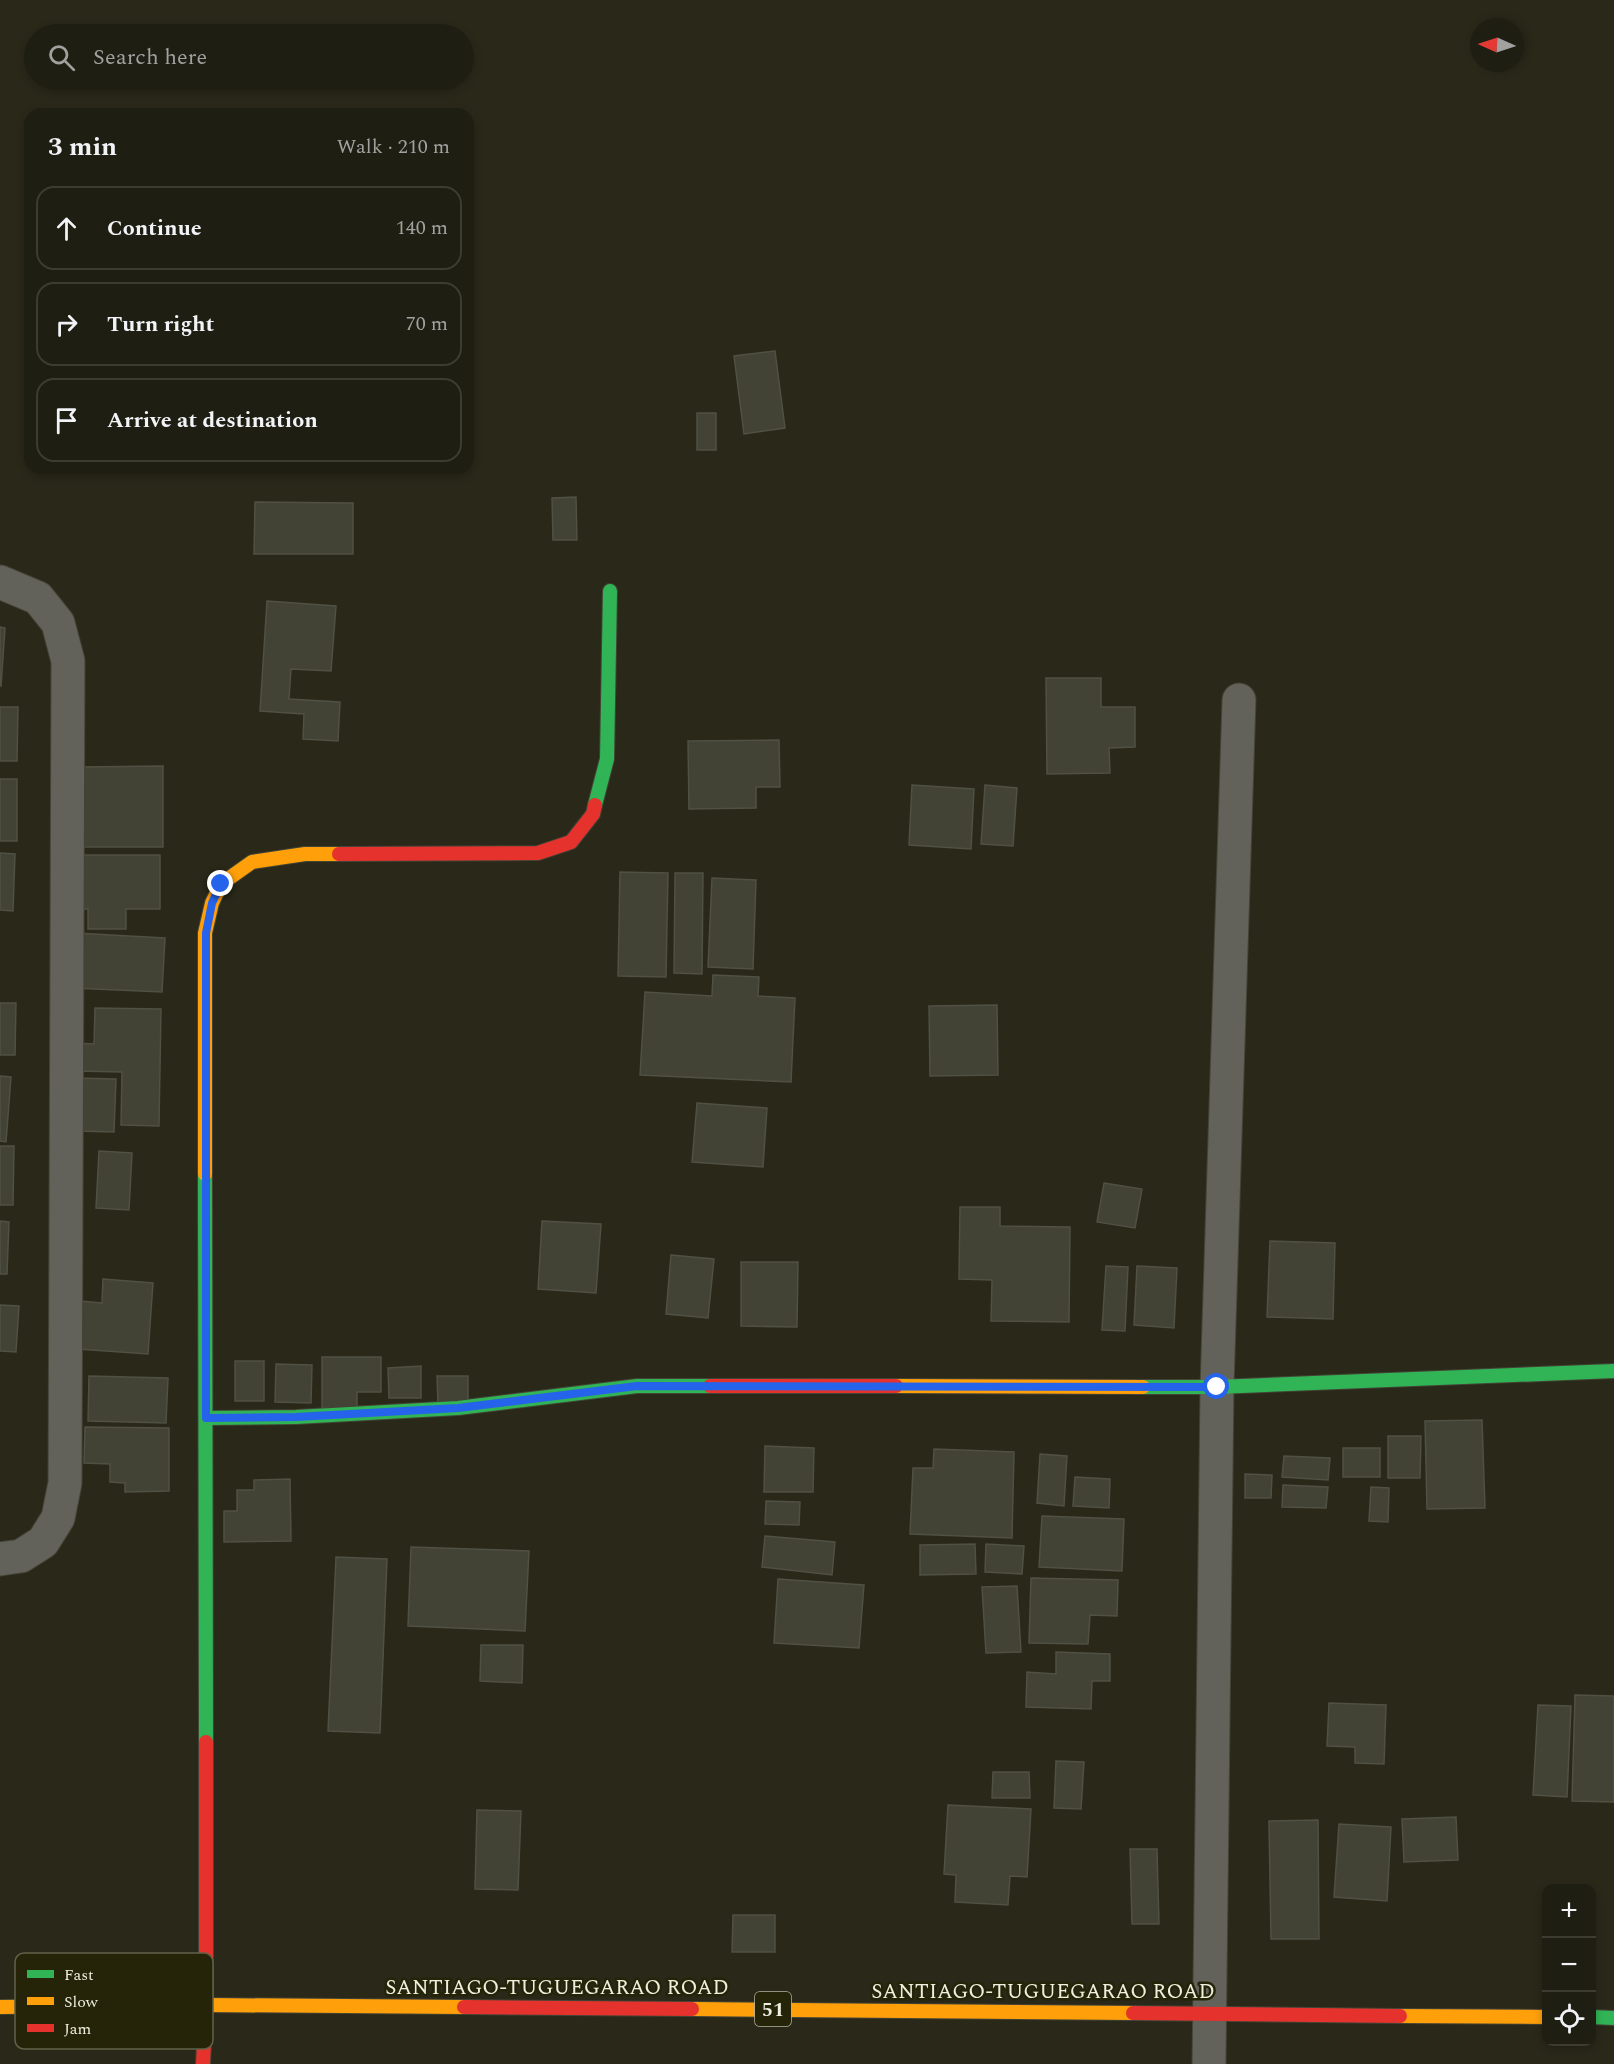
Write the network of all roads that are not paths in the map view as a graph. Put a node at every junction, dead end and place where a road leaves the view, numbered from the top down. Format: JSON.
{"nodes":[{"id":1,"x":0,"y":582,"type":"edge"},
{"id":2,"x":610,"y":591,"type":"dead end"},
{"id":3,"x":1239,"y":699,"type":"dead end"},
{"id":4,"x":1614,"y":1371,"type":"edge"},
{"id":5,"x":1217,"y":1387,"type":"junction"},
{"id":6,"x":206,"y":1418,"type":"junction"},
{"id":7,"x":0,"y":1559,"type":"edge"},
{"id":8,"x":206,"y":1953,"type":"edge"},
{"id":9,"x":213,"y":2005,"type":"edge"},
{"id":10,"x":0,"y":2007,"type":"edge"},
{"id":11,"x":15,"y":2007,"type":"edge"},
{"id":12,"x":1209,"y":2013,"type":"junction"},
{"id":13,"x":1542,"y":2017,"type":"edge"},
{"id":14,"x":1596,"y":2017,"type":"edge"},
{"id":15,"x":1614,"y":2018,"type":"edge"},
{"id":16,"x":205,"y":2049,"type":"edge"},
{"id":17,"x":204,"y":2064,"type":"edge"},
{"id":18,"x":1209,"y":2064,"type":"edge"}],
"edges":[{"from":1,"to":7,"type":"street"},
{"from":2,"to":6,"type":"main road"},
{"from":3,"to":5,"type":"street"},
{"from":4,"to":5,"type":"main road"},
{"from":5,"to":6,"type":"main road"},
{"from":5,"to":12,"type":"street"},
{"from":6,"to":8,"type":"main road"},
{"from":9,"to":12,"type":"main road","name":"SANTIAGO-TUGUEGARAO ROAD","number":"51"},
{"from":10,"to":11,"type":"main road","name":"SANTIAGO-TUGUEGARAO ROAD","number":"51"},
{"from":12,"to":13,"type":"main road","name":"SANTIAGO-TUGUEGARAO ROAD","number":"51"},
{"from":12,"to":18,"type":"street"},
{"from":14,"to":15,"type":"main road"},
{"from":16,"to":17,"type":"main road"}]}
